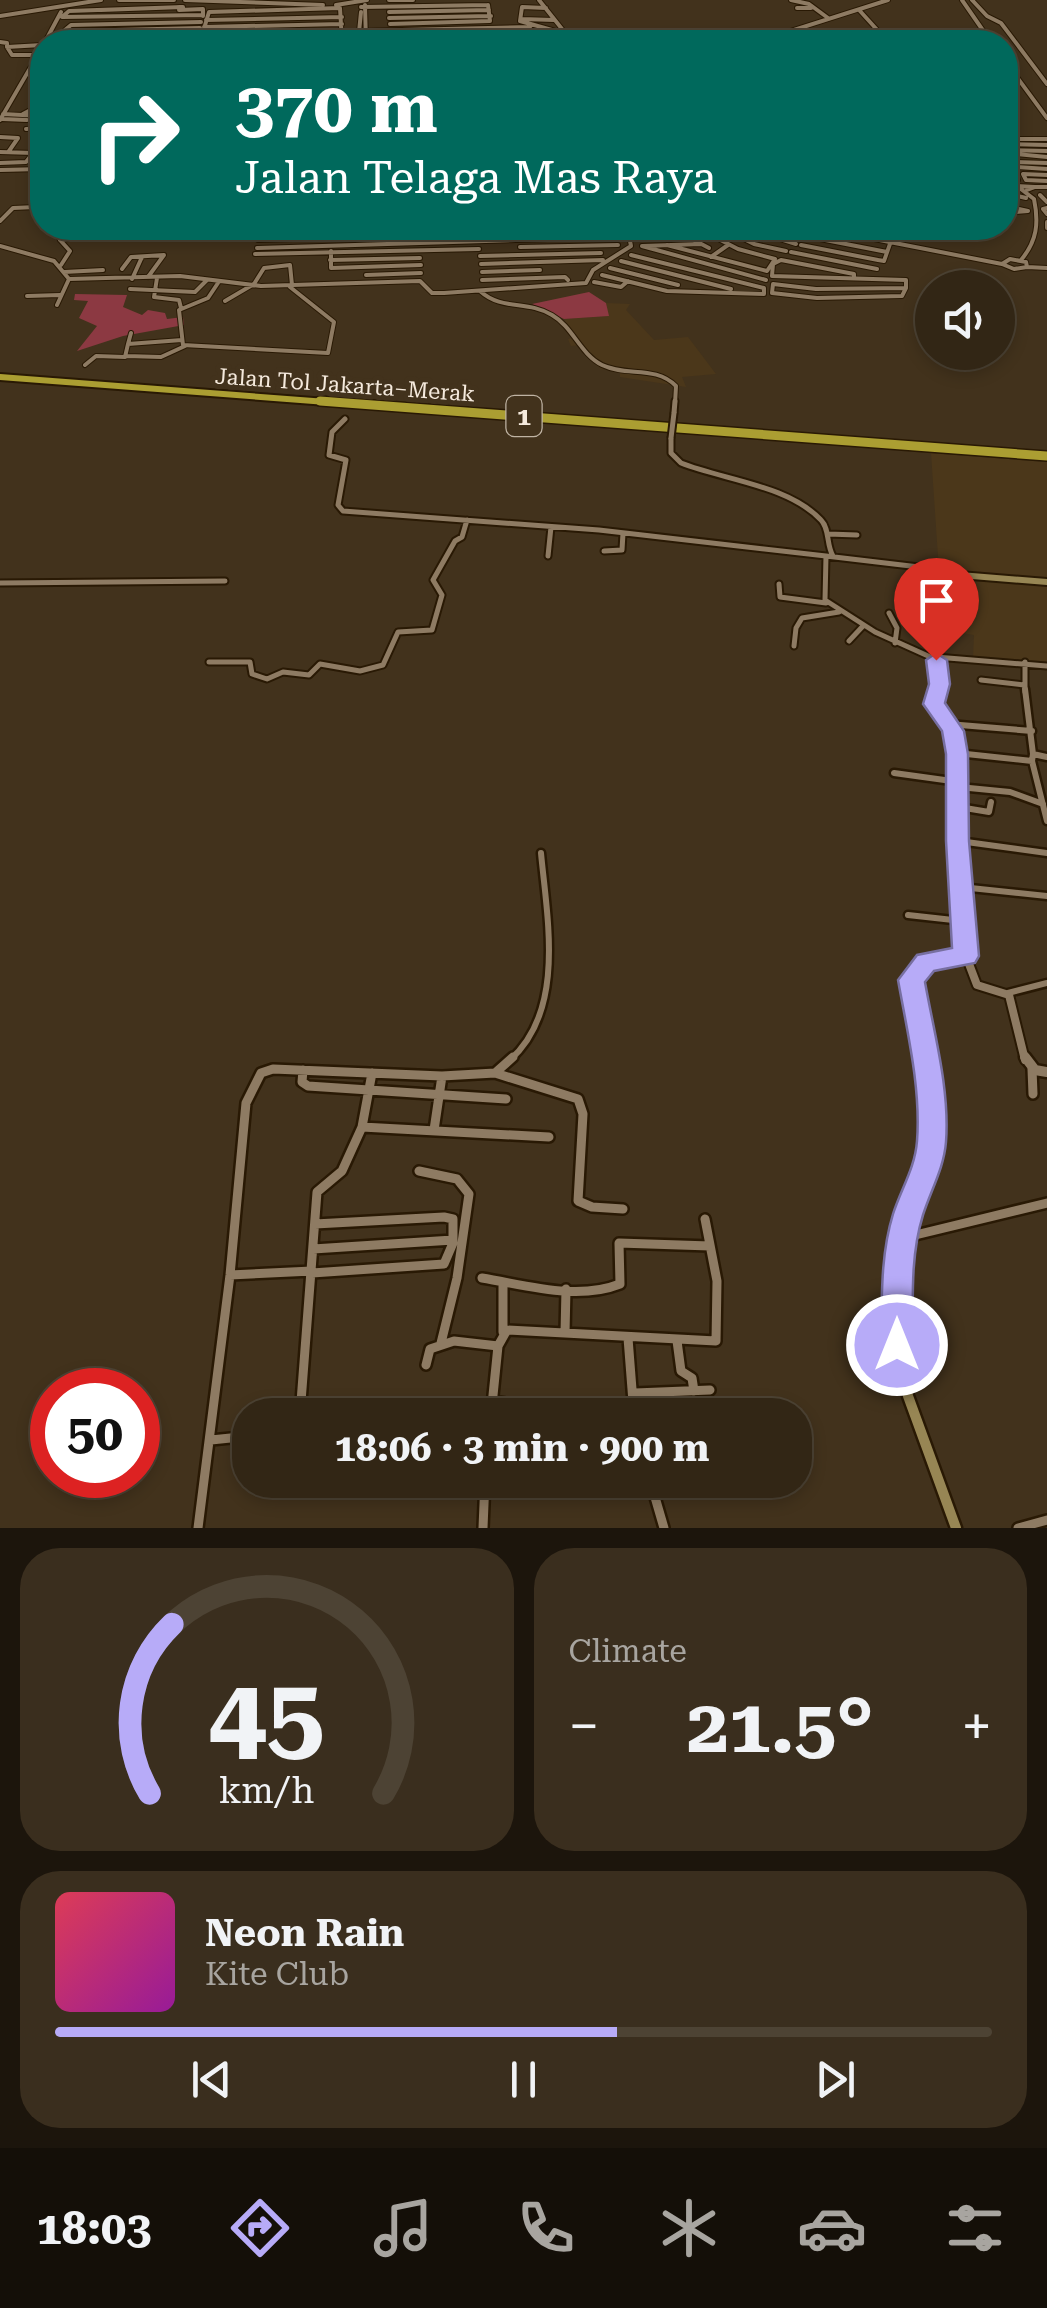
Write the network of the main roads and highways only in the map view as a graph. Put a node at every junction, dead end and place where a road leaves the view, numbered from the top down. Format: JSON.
{"nodes":[{"id":1,"x":0,"y":374,"type":"edge"},
{"id":2,"x":1047,"y":452,"type":"edge"},
{"id":3,"x":1047,"y":582,"type":"edge"},
{"id":4,"x":956,"y":1528,"type":"edge"}],
"edges":[{"from":1,"to":2,"type":"highway","name":"Jalan Tol Jakarta–Merak","number":"1"},
{"from":3,"to":4,"type":"main road"}]}
